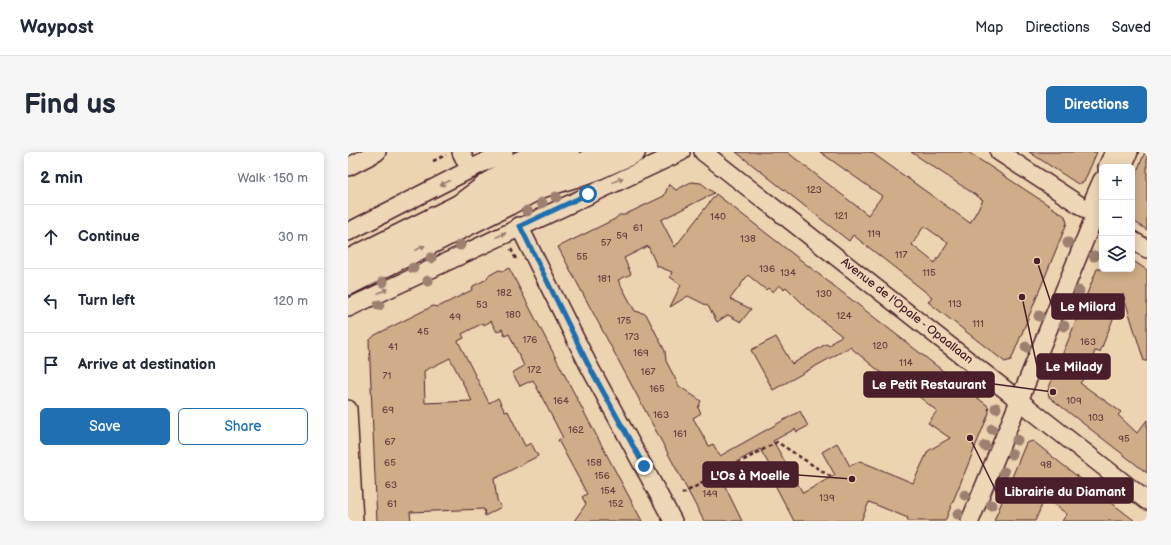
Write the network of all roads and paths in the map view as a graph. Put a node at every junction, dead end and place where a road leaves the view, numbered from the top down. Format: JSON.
{"nodes":[{"id":1,"x":377,"y":152,"type":"edge"},
{"id":2,"x":452,"y":152,"type":"edge"},
{"id":3,"x":461,"y":152,"type":"edge"},
{"id":4,"x":504,"y":152,"type":"edge"},
{"id":5,"x":541,"y":152,"type":"edge"},
{"id":6,"x":568,"y":152,"type":"edge"},
{"id":7,"x":605,"y":152,"type":"edge"},
{"id":8,"x":634,"y":152,"type":"edge"},
{"id":9,"x":681,"y":152,"type":"edge"},
{"id":10,"x":703,"y":152,"type":"edge"},
{"id":11,"x":999,"y":152,"type":"edge"},
{"id":12,"x":1114,"y":152,"type":"edge"},
{"id":13,"x":1129,"y":152,"type":"edge"},
{"id":14,"x":434,"y":161,"type":"dead end"},
{"id":15,"x":1108,"y":164,"type":"edge"},
{"id":16,"x":1124,"y":164,"type":"edge"},
{"id":17,"x":348,"y":167,"type":"edge"},
{"id":18,"x":470,"y":170,"type":"junction"},
{"id":19,"x":543,"y":186,"type":"junction"},
{"id":20,"x":1099,"y":187,"type":"edge"},
{"id":21,"x":459,"y":206,"type":"junction"},
{"id":22,"x":1099,"y":212,"type":"edge"},
{"id":23,"x":1099,"y":214,"type":"edge"},
{"id":24,"x":1099,"y":217,"type":"edge"},
{"id":25,"x":520,"y":226,"type":"junction"},
{"id":26,"x":348,"y":232,"type":"edge"},
{"id":27,"x":1135,"y":242,"type":"edge"},
{"id":28,"x":1147,"y":249,"type":"edge"},
{"id":29,"x":348,"y":261,"type":"edge"},
{"id":30,"x":348,"y":284,"type":"edge"},
{"id":31,"x":348,"y":308,"type":"edge"},
{"id":32,"x":1019,"y":401,"type":"junction"},
{"id":33,"x":348,"y":409,"type":"edge"},
{"id":34,"x":831,"y":477,"type":"dead end"},
{"id":35,"x":682,"y":494,"type":"dead end"},
{"id":36,"x":1147,"y":501,"type":"edge"},
{"id":37,"x":354,"y":521,"type":"edge"},
{"id":38,"x":673,"y":521,"type":"edge"},
{"id":39,"x":970,"y":521,"type":"edge"}],
"edges":[{"from":1,"to":17,"type":"street"},
{"from":2,"to":14,"type":"path"},
{"from":3,"to":18,"type":"street"},
{"from":4,"to":18,"type":"street"},
{"from":5,"to":21,"type":"main road"},
{"from":6,"to":21,"type":"main road"},
{"from":7,"to":19,"type":"main road"},
{"from":8,"to":19,"type":"main road"},
{"from":25,"to":9,"type":"street","one_way":true},
{"from":10,"to":32,"type":"street","name":"Avenue de l'Opale - Opaallaan"},
{"from":11,"to":23,"type":"street"},
{"from":12,"to":15,"type":"street"},
{"from":13,"to":16,"type":"street"},
{"from":18,"to":26,"type":"street","one_way":true},
{"from":30,"to":19,"type":"main road","one_way":true},
{"from":20,"to":22,"type":"street"},
{"from":21,"to":29,"type":"main road"},
{"from":24,"to":32,"type":"street"},
{"from":31,"to":25,"type":"street","one_way":true},
{"from":25,"to":38,"type":"street"},
{"from":27,"to":28,"type":"street"},
{"from":32,"to":36,"type":"street","name":"Avenue de l'Opale - Opaallaan"},
{"from":32,"to":39,"type":"street"},
{"from":33,"to":37,"type":"street"},
{"from":34,"to":35,"type":"path"}]}
